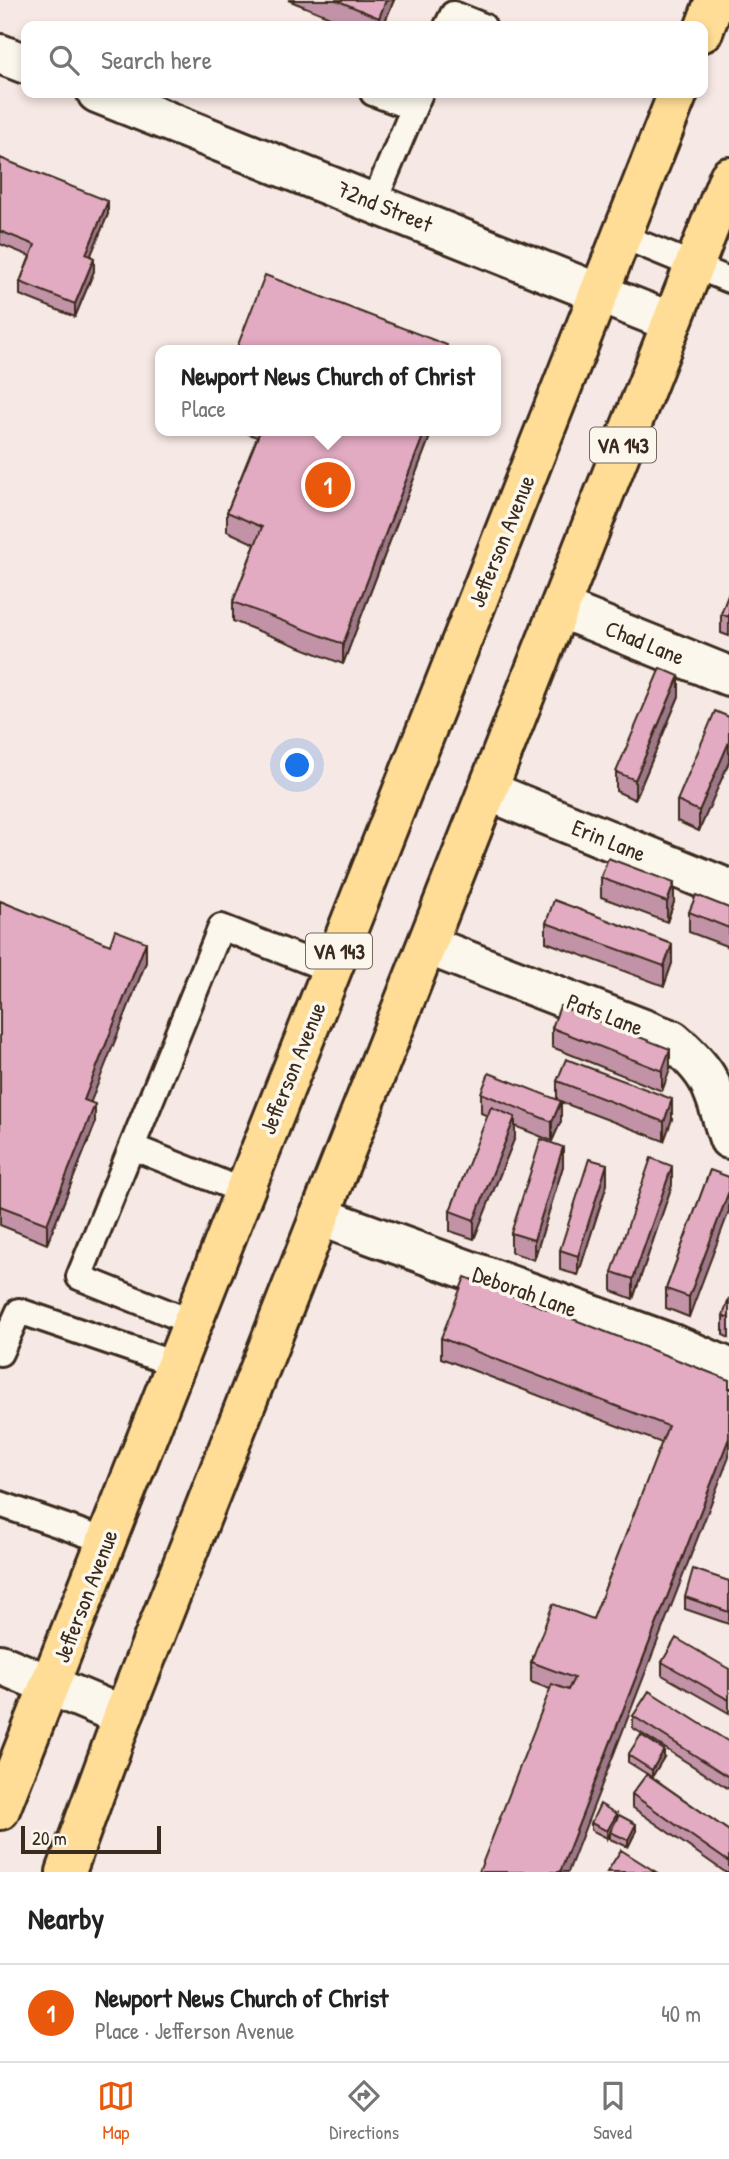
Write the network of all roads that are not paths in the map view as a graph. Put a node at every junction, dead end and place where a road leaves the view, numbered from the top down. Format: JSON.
{"nodes":[{"id":1,"x":715,"y":0,"type":"edge"},
{"id":2,"x":449,"y":21,"type":"edge"},
{"id":3,"x":471,"y":21,"type":"edge"},
{"id":4,"x":707,"y":21,"type":"edge"},
{"id":5,"x":0,"y":54,"type":"edge"},
{"id":6,"x":21,"y":63,"type":"edge"},
{"id":7,"x":110,"y":98,"type":"edge"},
{"id":8,"x":676,"y":98,"type":"edge"},
{"id":9,"x":416,"y":101,"type":"edge"},
{"id":10,"x":729,"y":177,"type":"edge"},
{"id":11,"x":374,"y":202,"type":"junction"},
{"id":12,"x":622,"y":236,"type":"junction"},
{"id":13,"x":693,"y":266,"type":"junction"},
{"id":14,"x":729,"y":280,"type":"edge"},
{"id":15,"x":599,"y":293,"type":"junction"},
{"id":16,"x":671,"y":322,"type":"junction"},
{"id":17,"x":560,"y":608,"type":"junction"},
{"id":18,"x":729,"y":676,"type":"edge"},
{"id":19,"x":488,"y":791,"type":"junction"},
{"id":20,"x":729,"y":889,"type":"edge"},
{"id":21,"x":427,"y":945,"type":"junction"},
{"id":22,"x":331,"y":970,"type":"junction"},
{"id":23,"x":729,"y":1139,"type":"edge"},
{"id":24,"x":132,"y":1147,"type":"junction"},
{"id":25,"x":243,"y":1191,"type":"junction"},
{"id":26,"x":319,"y":1216,"type":"junction"},
{"id":27,"x":191,"y":1322,"type":"junction"},
{"id":28,"x":0,"y":1353,"type":"edge"},
{"id":29,"x":175,"y":1364,"type":"junction"},
{"id":30,"x":729,"y":1368,"type":"edge"},
{"id":31,"x":0,"y":1504,"type":"edge"},
{"id":32,"x":106,"y":1541,"type":"junction"},
{"id":33,"x":0,"y":1664,"type":"edge"},
{"id":34,"x":51,"y":1686,"type":"junction"},
{"id":35,"x":123,"y":1716,"type":"junction"},
{"id":36,"x":0,"y":1810,"type":"edge"},
{"id":37,"x":66,"y":1872,"type":"edge"}],
"edges":[{"from":1,"to":4,"type":"main road"},
{"from":2,"to":3,"type":"lane"},
{"from":5,"to":6,"type":"street"},
{"from":7,"to":11,"type":"street","name":"72nd Street"},
{"from":8,"to":12,"type":"main road","name":"Jefferson Avenue","number":"VA 143"},
{"from":9,"to":11,"type":"lane"},
{"from":10,"to":13,"type":"main road","number":"VA 143"},
{"from":11,"to":15,"type":"street","name":"72nd Street"},
{"from":12,"to":13,"type":"lane"},
{"from":12,"to":15,"type":"main road","name":"Jefferson Avenue","number":"VA 143"},
{"from":13,"to":14,"type":"lane"},
{"from":13,"to":16,"type":"main road","number":"VA 143"},
{"from":15,"to":16,"type":"street","name":"72nd Street"},
{"from":15,"to":22,"type":"main road","name":"Jefferson Avenue","number":"VA 143"},
{"from":16,"to":17,"type":"main road","number":"VA 143"},
{"from":17,"to":18,"type":"street","name":"Chad Lane"},
{"from":17,"to":19,"type":"main road","number":"VA 143"},
{"from":19,"to":20,"type":"street","name":"Erin Lane"},
{"from":19,"to":21,"type":"main road","number":"VA 143"},
{"from":21,"to":23,"type":"street","name":"Pats Lane"},
{"from":21,"to":26,"type":"main road","number":"VA 143"},
{"from":22,"to":24,"type":"lane"},
{"from":22,"to":25,"type":"main road","name":"Jefferson Avenue","number":"VA 143"},
{"from":24,"to":25,"type":"lane"},
{"from":24,"to":27,"type":"lane"},
{"from":25,"to":27,"type":"main road","name":"Jefferson Avenue","number":"VA 143"},
{"from":26,"to":30,"type":"street","name":"Deborah Lane"},
{"from":26,"to":35,"type":"main road","number":"VA 143"},
{"from":27,"to":29,"type":"main road","name":"Jefferson Avenue","number":"VA 143"},
{"from":28,"to":29,"type":"lane"},
{"from":29,"to":32,"type":"main road","name":"Jefferson Avenue","number":"VA 143"},
{"from":31,"to":32,"type":"lane"},
{"from":32,"to":34,"type":"main road","name":"Jefferson Avenue","number":"VA 143"},
{"from":33,"to":34,"type":"street"},
{"from":34,"to":35,"type":"street"},
{"from":34,"to":36,"type":"main road","name":"Jefferson Avenue","number":"VA 143"},
{"from":35,"to":37,"type":"main road","number":"VA 143"}]}
